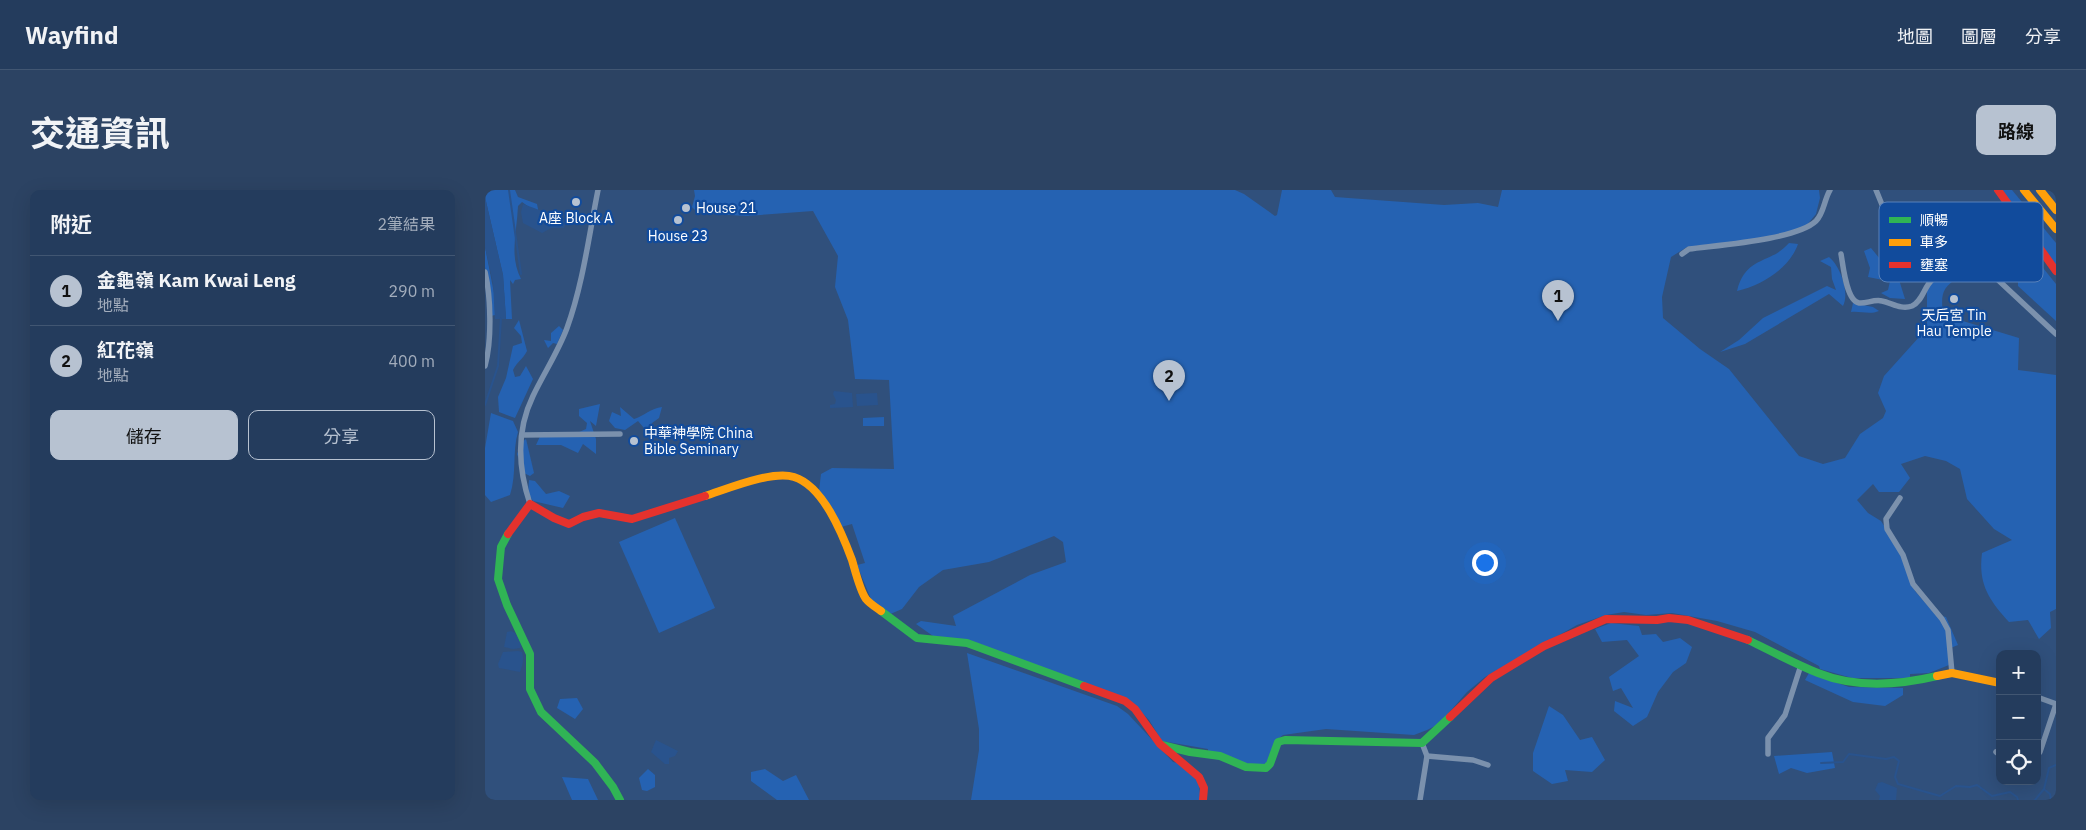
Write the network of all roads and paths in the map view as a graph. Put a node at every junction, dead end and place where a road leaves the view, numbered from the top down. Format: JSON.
{"nodes":[{"id":1,"x":598,"y":190,"type":"edge"},
{"id":2,"x":1830,"y":190,"type":"edge"},
{"id":3,"x":1876,"y":190,"type":"edge"},
{"id":4,"x":1998,"y":190,"type":"edge"},
{"id":5,"x":2024,"y":190,"type":"edge"},
{"id":6,"x":2040,"y":190,"type":"edge"},
{"id":7,"x":1881,"y":202,"type":"edge"},
{"id":8,"x":2007,"y":202,"type":"edge"},
{"id":9,"x":2034,"y":202,"type":"edge"},
{"id":10,"x":2056,"y":210,"type":"edge"},
{"id":11,"x":2043,"y":213,"type":"edge"},
{"id":12,"x":2056,"y":229,"type":"edge"},
{"id":13,"x":2043,"y":253,"type":"edge"},
{"id":14,"x":1682,"y":254,"type":"dead end"},
{"id":15,"x":1841,"y":254,"type":"dead end"},
{"id":16,"x":2056,"y":271,"type":"edge"},
{"id":17,"x":485,"y":272,"type":"edge"},
{"id":18,"x":1930,"y":282,"type":"edge"},
{"id":19,"x":2000,"y":282,"type":"edge"},
{"id":20,"x":2056,"y":334,"type":"edge"},
{"id":21,"x":485,"y":366,"type":"edge"},
{"id":22,"x":620,"y":434,"type":"dead end"},
{"id":23,"x":522,"y":436,"type":"junction"},
{"id":24,"x":1900,"y":498,"type":"dead end"},
{"id":25,"x":530,"y":504,"type":"junction"},
{"id":26,"x":1801,"y":665,"type":"junction"},
{"id":27,"x":1952,"y":673,"type":"junction"},
{"id":28,"x":1996,"y":682,"type":"edge"},
{"id":29,"x":2041,"y":699,"type":"edge"},
{"id":30,"x":2056,"y":704,"type":"edge"},
{"id":31,"x":1423,"y":743,"type":"junction"},
{"id":32,"x":1160,"y":744,"type":"junction"},
{"id":33,"x":2041,"y":752,"type":"edge"},
{"id":34,"x":1768,"y":754,"type":"dead end"},
{"id":35,"x":1427,"y":756,"type":"junction"},
{"id":36,"x":1488,"y":765,"type":"dead end"},
{"id":37,"x":620,"y":800,"type":"edge"},
{"id":38,"x":1203,"y":800,"type":"edge"},
{"id":39,"x":1421,"y":800,"type":"edge"}],
"edges":[{"from":1,"to":23,"type":"street"},
{"from":2,"to":14,"type":"street"},
{"from":3,"to":7,"type":"street"},
{"from":4,"to":8,"type":"main road"},
{"from":5,"to":9,"type":"main road"},
{"from":6,"to":10,"type":"main road"},
{"from":11,"to":12,"type":"main road"},
{"from":13,"to":16,"type":"main road"},
{"from":15,"to":18,"type":"street"},
{"from":17,"to":21,"type":"street"},
{"from":19,"to":20,"type":"street"},
{"from":22,"to":23,"type":"street"},
{"from":23,"to":25,"type":"street"},
{"from":24,"to":27,"type":"street"},
{"from":25,"to":32,"type":"main road"},
{"from":25,"to":37,"type":"main road"},
{"from":26,"to":27,"type":"main road"},
{"from":26,"to":31,"type":"main road"},
{"from":26,"to":34,"type":"street"},
{"from":27,"to":28,"type":"main road"},
{"from":29,"to":30,"type":"street"},
{"from":30,"to":33,"type":"street"},
{"from":31,"to":32,"type":"main road"},
{"from":31,"to":35,"type":"street"},
{"from":32,"to":38,"type":"main road"},
{"from":35,"to":36,"type":"street"},
{"from":35,"to":39,"type":"street"}]}
